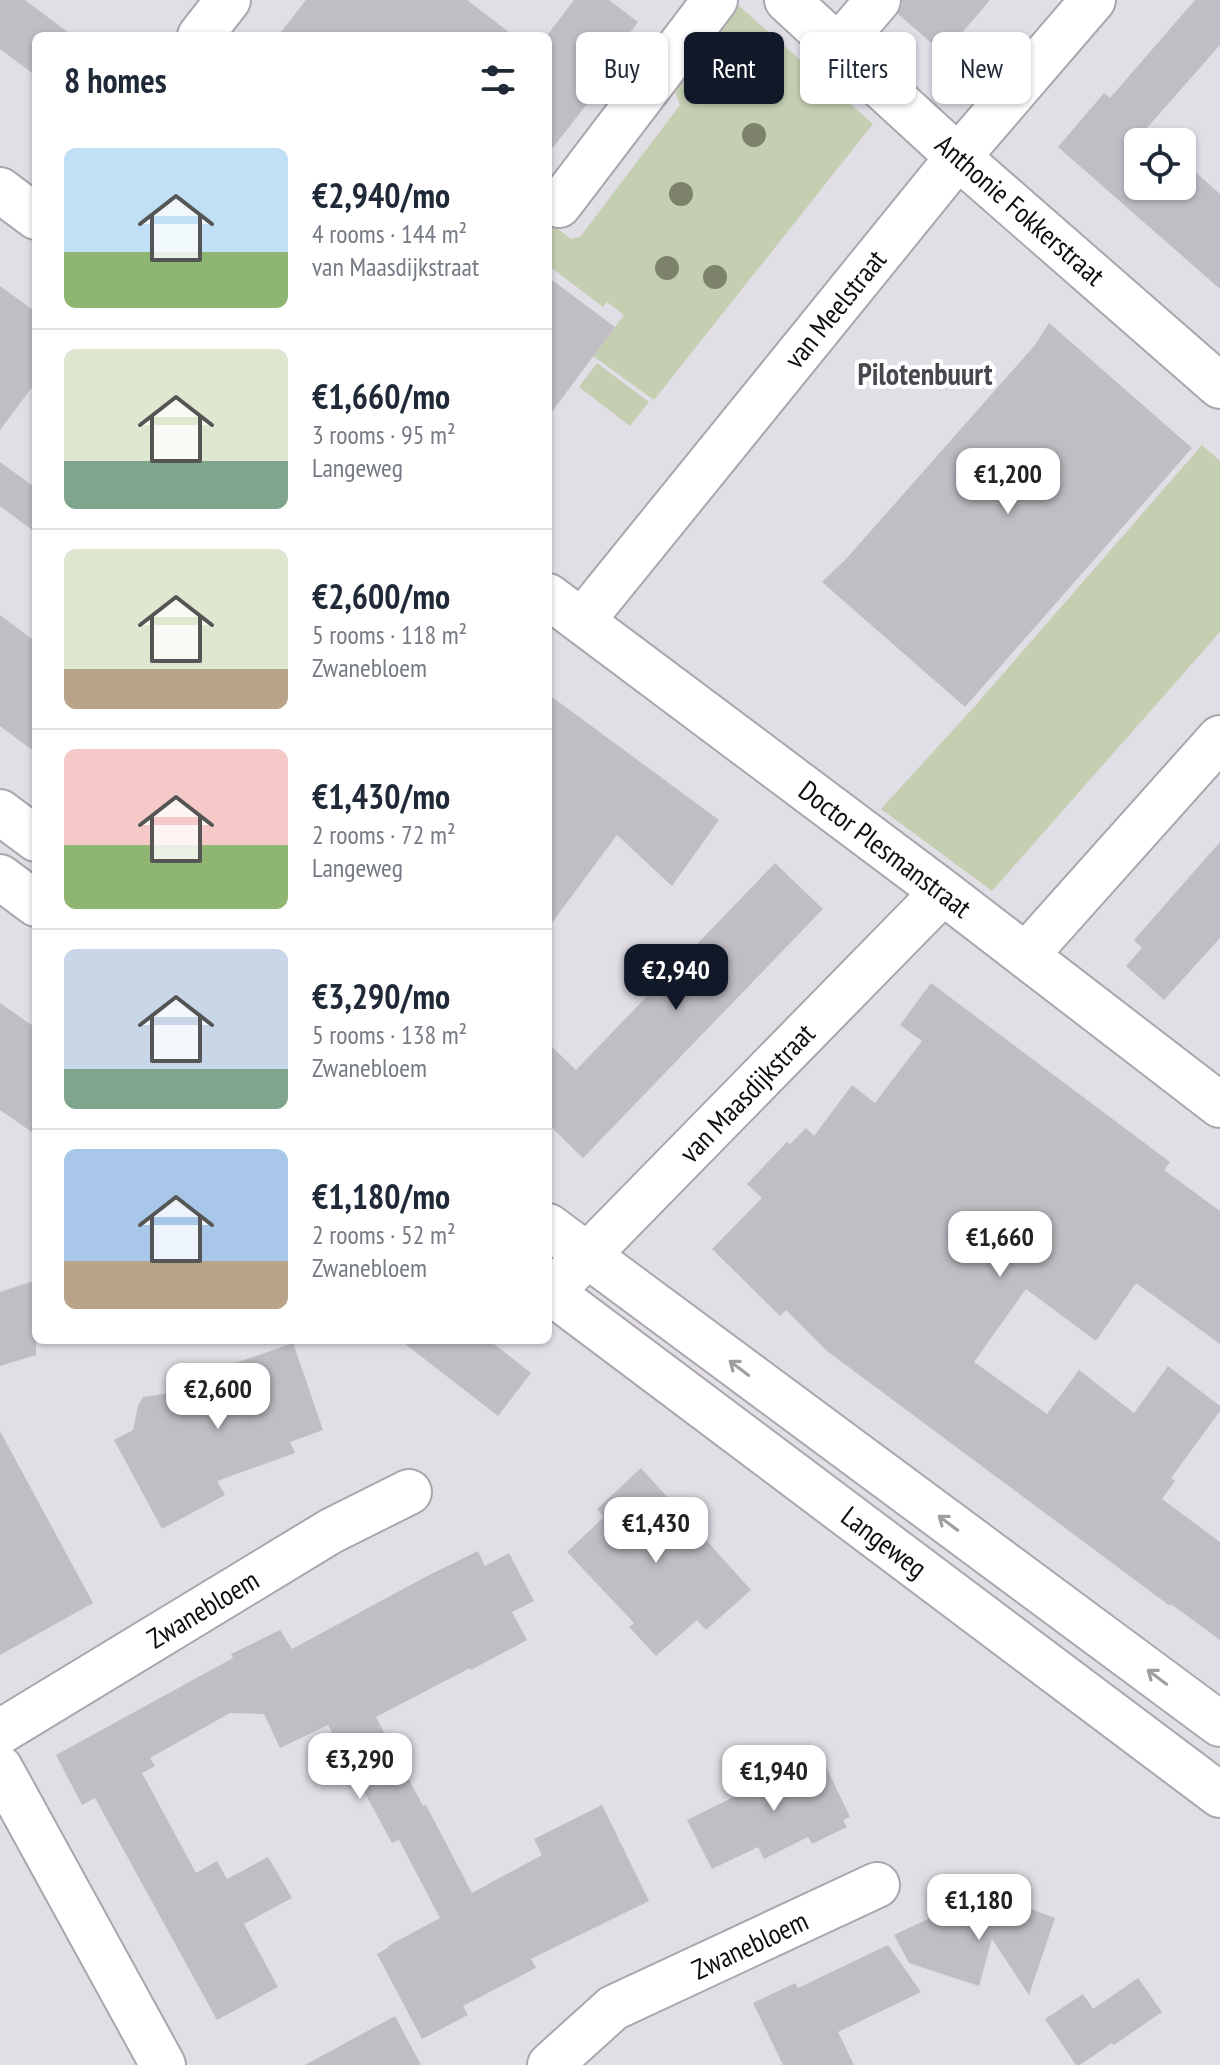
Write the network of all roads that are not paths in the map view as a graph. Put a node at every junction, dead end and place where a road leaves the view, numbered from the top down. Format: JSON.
{"nodes":[{"id":1,"x":228,"y":0,"type":"edge"},
{"id":2,"x":715,"y":0,"type":"edge"},
{"id":3,"x":787,"y":0,"type":"edge"},
{"id":4,"x":878,"y":0,"type":"edge"},
{"id":5,"x":1093,"y":0,"type":"edge"},
{"id":6,"x":203,"y":32,"type":"edge"},
{"id":7,"x":822,"y":32,"type":"edge"},
{"id":8,"x":851,"y":32,"type":"edge"},
{"id":9,"x":900,"y":104,"type":"edge"},
{"id":10,"x":958,"y":157,"type":"junction"},
{"id":11,"x":0,"y":190,"type":"edge"},
{"id":12,"x":559,"y":205,"type":"dead end"},
{"id":13,"x":32,"y":214,"type":"edge"},
{"id":14,"x":1220,"y":386,"type":"edge"},
{"id":15,"x":552,"y":599,"type":"edge"},
{"id":16,"x":582,"y":621,"type":"junction"},
{"id":17,"x":1220,"y":738,"type":"edge"},
{"id":18,"x":0,"y":812,"type":"edge"},
{"id":19,"x":32,"y":836,"type":"edge"},
{"id":20,"x":0,"y":877,"type":"edge"},
{"id":21,"x":943,"y":892,"type":"junction"},
{"id":22,"x":32,"y":901,"type":"edge"},
{"id":23,"x":1026,"y":955,"type":"junction"},
{"id":24,"x":1220,"y":1105,"type":"edge"},
{"id":25,"x":552,"y":1229,"type":"edge"},
{"id":26,"x":588,"y":1256,"type":"junction"},
{"id":27,"x":552,"y":1288,"type":"edge"},
{"id":28,"x":552,"y":1293,"type":"edge"},
{"id":29,"x":409,"y":1492,"type":"dead end"},
{"id":30,"x":1220,"y":1724,"type":"edge"},
{"id":31,"x":0,"y":1732,"type":"edge"},
{"id":32,"x":0,"y":1768,"type":"edge"},
{"id":33,"x":1220,"y":1795,"type":"edge"},
{"id":34,"x":877,"y":1885,"type":"dead end"},
{"id":35,"x":163,"y":2065,"type":"edge"},
{"id":36,"x":550,"y":2065,"type":"edge"}],
"edges":[{"from":1,"to":6,"type":"street"},
{"from":2,"to":12,"type":"street"},
{"from":3,"to":7,"type":"street","name":"Anthonie Fokkerstraat"},
{"from":4,"to":8,"type":"street"},
{"from":5,"to":10,"type":"street","name":"van Meelstraat"},
{"from":9,"to":10,"type":"street","name":"Anthonie Fokkerstraat"},
{"from":10,"to":14,"type":"street","name":"Anthonie Fokkerstraat"},
{"from":10,"to":16,"type":"street","name":"van Meelstraat"},
{"from":11,"to":13,"type":"street"},
{"from":15,"to":16,"type":"street","name":"Doctor Plesmanstraat"},
{"from":16,"to":21,"type":"street","name":"Doctor Plesmanstraat"},
{"from":17,"to":23,"type":"street"},
{"from":18,"to":19,"type":"street"},
{"from":20,"to":22,"type":"street"},
{"from":21,"to":23,"type":"street","name":"Doctor Plesmanstraat"},
{"from":21,"to":26,"type":"street","name":"van Maasdijkstraat"},
{"from":23,"to":24,"type":"street","name":"Doctor Plesmanstraat"},
{"from":25,"to":26,"type":"street","name":"Langeweg"},
{"from":26,"to":27,"type":"street","name":"van Maasdijkstraat"},
{"from":30,"to":26,"type":"street","name":"Langeweg","one_way":true},
{"from":28,"to":33,"type":"street","name":"Langeweg"},
{"from":29,"to":31,"type":"street","name":"Zwanebloem"},
{"from":32,"to":35,"type":"street"},
{"from":34,"to":36,"type":"street","name":"Zwanebloem"}]}
